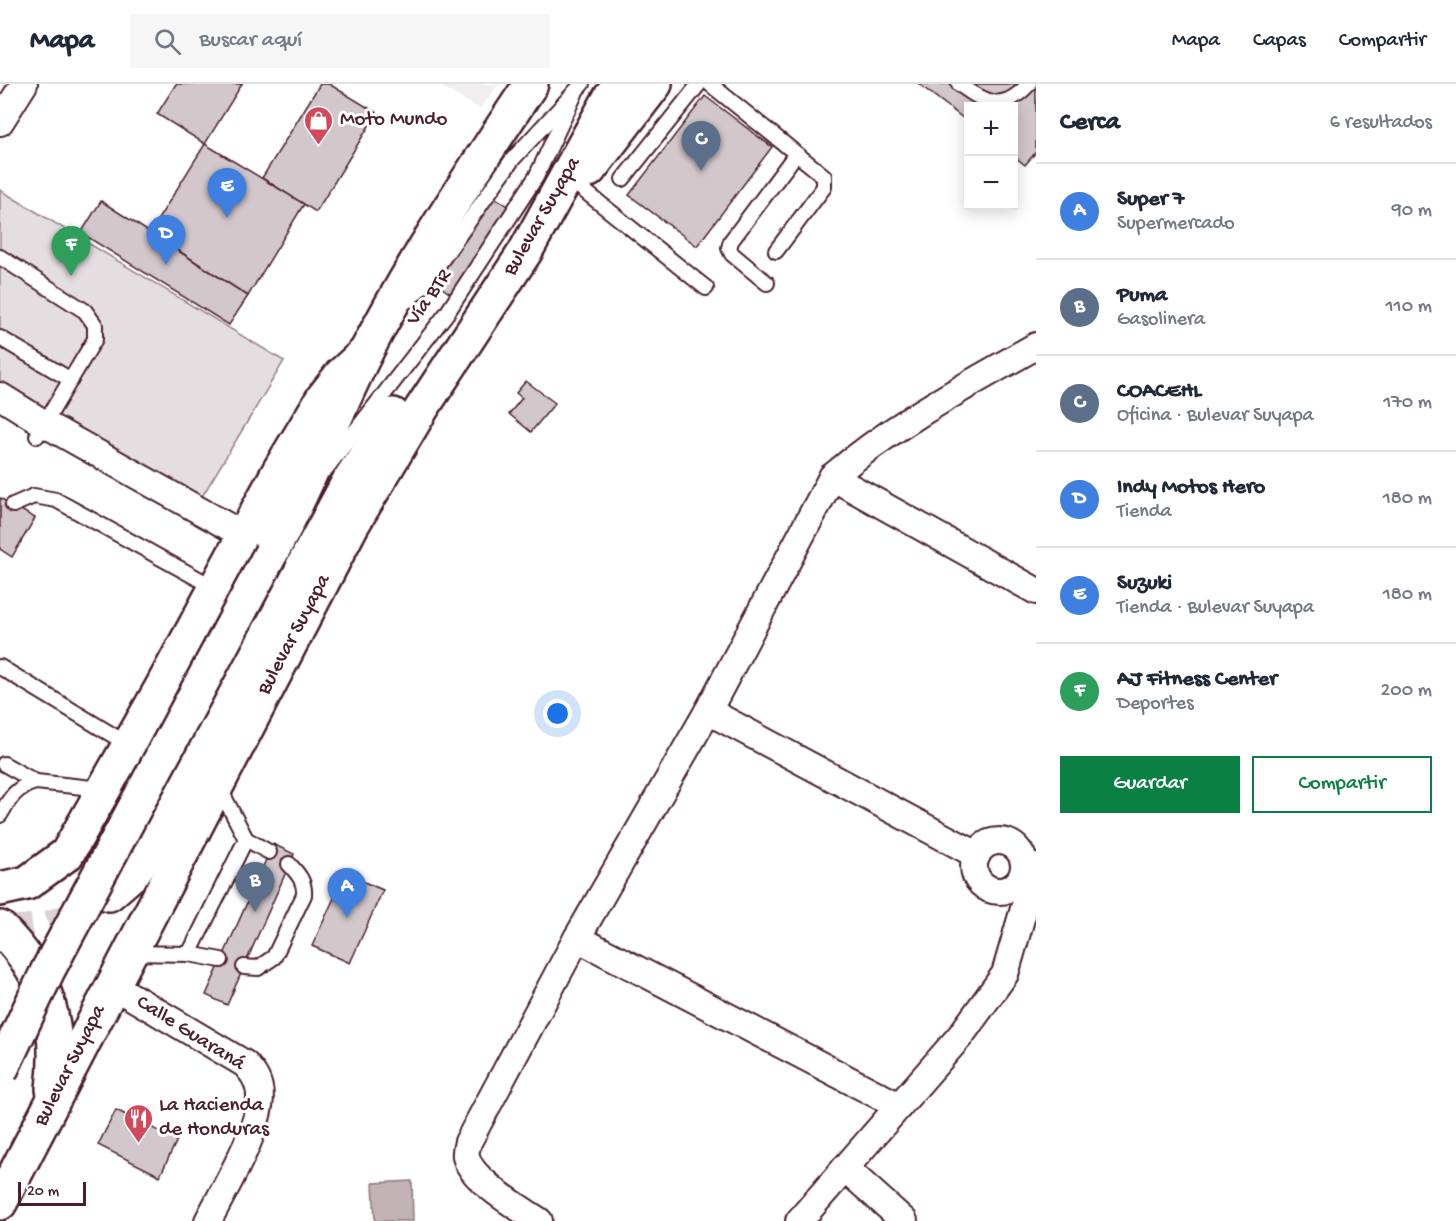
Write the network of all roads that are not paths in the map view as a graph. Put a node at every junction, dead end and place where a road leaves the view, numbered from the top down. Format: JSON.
{"nodes":[{"id":1,"x":24,"y":84,"type":"edge"},
{"id":2,"x":656,"y":84,"type":"edge"},
{"id":3,"x":699,"y":84,"type":"edge"},
{"id":4,"x":710,"y":84,"type":"edge"},
{"id":5,"x":959,"y":84,"type":"edge"},
{"id":6,"x":1029,"y":84,"type":"edge"},
{"id":7,"x":526,"y":87,"type":"edge"},
{"id":8,"x":618,"y":111,"type":"edge"},
{"id":9,"x":0,"y":122,"type":"edge"},
{"id":10,"x":796,"y":154,"type":"junction"},
{"id":11,"x":623,"y":179,"type":"dead end"},
{"id":12,"x":577,"y":185,"type":"junction"},
{"id":13,"x":776,"y":251,"type":"dead end"},
{"id":14,"x":525,"y":252,"type":"junction"},
{"id":15,"x":0,"y":257,"type":"edge"},
{"id":16,"x":767,"y":283,"type":"dead end"},
{"id":17,"x":706,"y":288,"type":"dead end"},
{"id":18,"x":0,"y":338,"type":"edge"},
{"id":19,"x":373,"y":340,"type":"junction"},
{"id":20,"x":1036,"y":346,"type":"edge"},
{"id":21,"x":71,"y":380,"type":"junction"},
{"id":22,"x":0,"y":396,"type":"edge"},
{"id":23,"x":0,"y":413,"type":"edge"},
{"id":24,"x":41,"y":430,"type":"junction"},
{"id":25,"x":832,"y":477,"type":"junction"},
{"id":26,"x":13,"y":505,"type":"dead end"},
{"id":27,"x":295,"y":510,"type":"junction"},
{"id":28,"x":251,"y":546,"type":"junction"},
{"id":29,"x":215,"y":588,"type":"junction"},
{"id":30,"x":1036,"y":591,"type":"edge"},
{"id":31,"x":0,"y":667,"type":"edge"},
{"id":32,"x":708,"y":711,"type":"junction"},
{"id":33,"x":129,"y":746,"type":"junction"},
{"id":34,"x":4,"y":764,"type":"dead end"},
{"id":35,"x":36,"y":782,"type":"junction"},
{"id":36,"x":217,"y":784,"type":"junction"},
{"id":37,"x":104,"y":790,"type":"junction"},
{"id":38,"x":0,"y":815,"type":"edge"},
{"id":39,"x":246,"y":839,"type":"junction"},
{"id":40,"x":269,"y":852,"type":"dead end"},
{"id":41,"x":977,"y":855,"type":"junction"},
{"id":42,"x":290,"y":864,"type":"dead end"},
{"id":43,"x":1031,"y":872,"type":"edge"},
{"id":44,"x":0,"y":889,"type":"edge"},
{"id":45,"x":109,"y":894,"type":"tunnel mouth"},
{"id":46,"x":0,"y":928,"type":"edge"},
{"id":47,"x":577,"y":938,"type":"junction"},
{"id":48,"x":129,"y":953,"type":"junction"},
{"id":49,"x":189,"y":954,"type":"junction"},
{"id":50,"x":221,"y":960,"type":"dead end"},
{"id":51,"x":14,"y":961,"type":"edge"},
{"id":52,"x":244,"y":968,"type":"dead end"},
{"id":53,"x":112,"y":985,"type":"junction"},
{"id":54,"x":0,"y":1072,"type":"edge"},
{"id":55,"x":51,"y":1106,"type":"junction"},
{"id":56,"x":898,"y":1106,"type":"junction"},
{"id":57,"x":845,"y":1168,"type":"junction"},
{"id":58,"x":0,"y":1203,"type":"edge"},
{"id":59,"x":208,"y":1221,"type":"edge"},
{"id":60,"x":539,"y":1221,"type":"edge"},
{"id":61,"x":799,"y":1221,"type":"edge"},
{"id":62,"x":904,"y":1221,"type":"edge"}],
"edges":[{"from":1,"to":9,"type":"street"},
{"from":2,"to":8,"type":"main road"},
{"from":3,"to":8,"type":"lane"},
{"from":4,"to":10,"type":"lane"},
{"from":5,"to":6,"type":"lane"},
{"from":7,"to":19,"type":"main road"},
{"from":8,"to":11,"type":"lane"},
{"from":8,"to":12,"type":"main road"},
{"from":8,"to":14,"type":"main road","name":"Bulevar Suyapa"},
{"from":8,"to":19,"type":"lane","name":"Vía BTR"},
{"from":8,"to":27,"type":"lane","name":"Vía BTR"},
{"from":8,"to":45,"type":"main road"},
{"from":10,"to":13,"type":"lane"},
{"from":10,"to":16,"type":"lane"},
{"from":12,"to":14,"type":"main road"},
{"from":12,"to":17,"type":"lane"},
{"from":14,"to":36,"type":"main road","name":"Bulevar Suyapa"},
{"from":15,"to":21,"type":"lane"},
{"from":18,"to":21,"type":"lane"},
{"from":19,"to":27,"type":"main road"},
{"from":19,"to":28,"type":"main road"},
{"from":20,"to":25,"type":"street"},
{"from":21,"to":24,"type":"lane"},
{"from":22,"to":24,"type":"street"},
{"from":23,"to":24,"type":"street"},
{"from":24,"to":28,"type":"street"},
{"from":25,"to":30,"type":"street"},
{"from":25,"to":32,"type":"street"},
{"from":26,"to":29,"type":"lane"},
{"from":27,"to":28,"type":"main road"},
{"from":28,"to":29,"type":"main road"},
{"from":28,"to":54,"type":"main road","bridge":true},
{"from":29,"to":33,"type":"main road"},
{"from":31,"to":33,"type":"lane"},
{"from":32,"to":41,"type":"street"},
{"from":32,"to":47,"type":"street"},
{"from":33,"to":37,"type":"main road"},
{"from":34,"to":35,"type":"lane"},
{"from":35,"to":37,"type":"lane"},
{"from":35,"to":38,"type":"lane"},
{"from":36,"to":39,"type":"lane"},
{"from":36,"to":48,"type":"main road","name":"Bulevar Suyapa"},
{"from":37,"to":44,"type":"main road"},
{"from":39,"to":40,"type":"lane"},
{"from":39,"to":49,"type":"lane"},
{"from":41,"to":43,"type":"street"},
{"from":41,"to":43,"type":"street"},
{"from":42,"to":52,"type":"lane"},
{"from":43,"to":56,"type":"street"},
{"from":46,"to":51,"type":"main road"},
{"from":47,"to":56,"type":"street"},
{"from":47,"to":60,"type":"street"},
{"from":48,"to":49,"type":"lane"},
{"from":48,"to":53,"type":"main road","name":"Bulevar Suyapa"},
{"from":49,"to":50,"type":"lane"},
{"from":51,"to":55,"type":"main road"},
{"from":53,"to":55,"type":"main road","name":"Bulevar Suyapa"},
{"from":53,"to":59,"type":"street","name":"Calle Guaraná"},
{"from":55,"to":58,"type":"main road","name":"Bulevar Suyapa"},
{"from":56,"to":57,"type":"street"},
{"from":57,"to":61,"type":"street"},
{"from":57,"to":62,"type":"street"}]}
